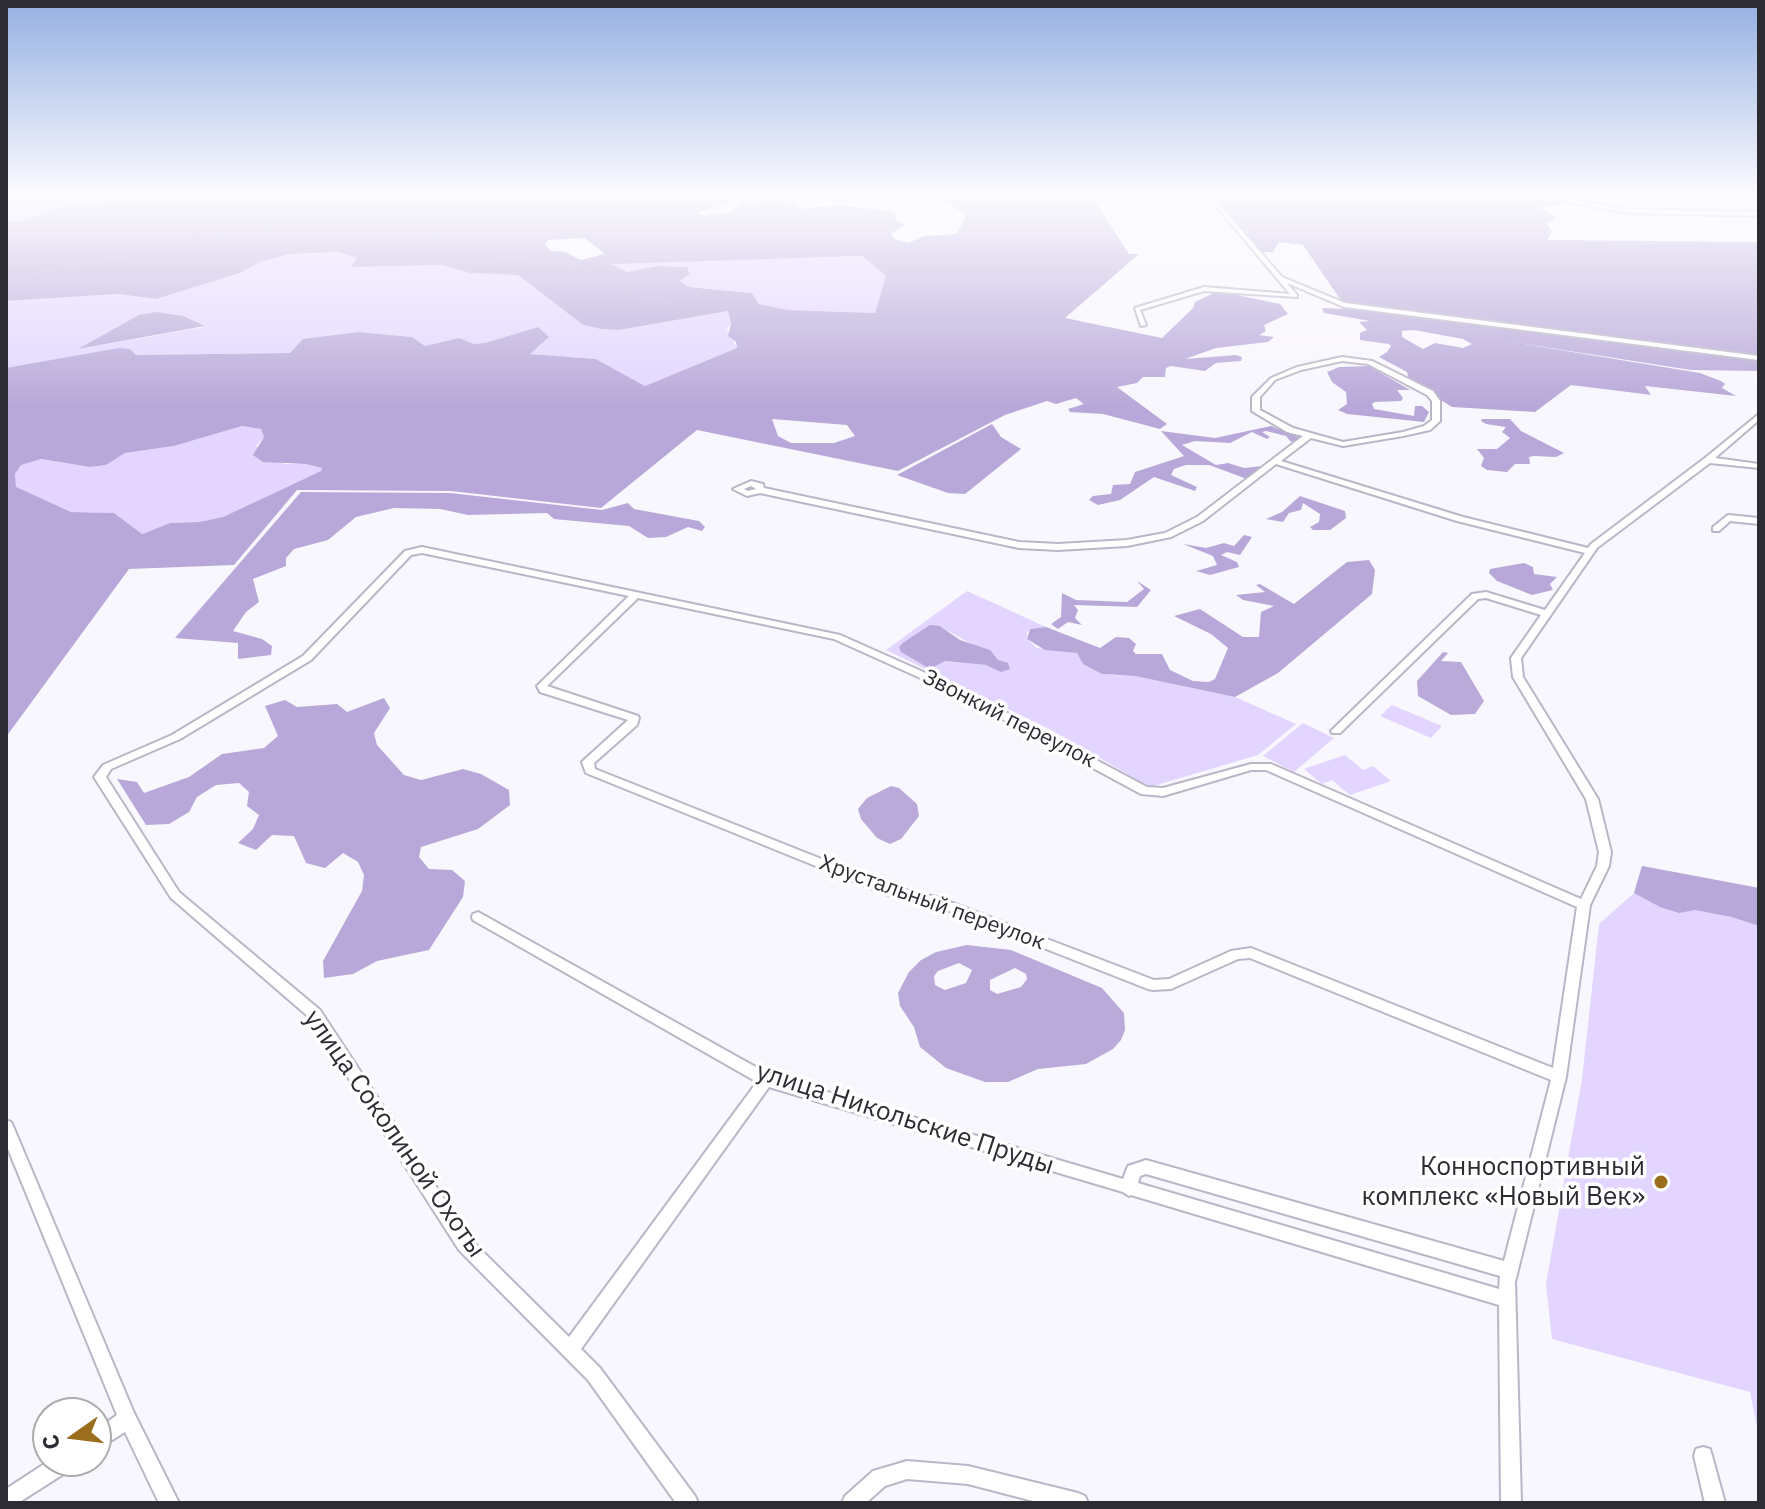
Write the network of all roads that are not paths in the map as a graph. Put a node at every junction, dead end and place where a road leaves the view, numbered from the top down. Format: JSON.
{"nodes":[{"id":1,"x":1269,"y":265,"type":"edge"},
{"id":2,"x":1280,"y":278,"type":"junction"},
{"id":3,"x":1143,"y":325,"type":"dead end"},
{"id":4,"x":1759,"y":358,"type":"edge"},
{"id":5,"x":1759,"y":416,"type":"edge"},
{"id":6,"x":1308,"y":436,"type":"junction"},
{"id":7,"x":1708,"y":460,"type":"junction"},
{"id":8,"x":1277,"y":462,"type":"junction"},
{"id":9,"x":1759,"y":466,"type":"edge"},
{"id":10,"x":760,"y":490,"type":"dead end"},
{"id":11,"x":1759,"y":521,"type":"edge"},
{"id":12,"x":1716,"y":529,"type":"dead end"},
{"id":13,"x":412,"y":551,"type":"joint"},
{"id":14,"x":1589,"y":551,"type":"junction"},
{"id":15,"x":637,"y":594,"type":"junction"},
{"id":16,"x":1546,"y":613,"type":"junction"},
{"id":17,"x":1336,"y":731,"type":"dead end"},
{"id":18,"x":1584,"y":905,"type":"junction"},
{"id":19,"x":478,"y":917,"type":"dead end"},
{"id":20,"x":1559,"y":1077,"type":"junction"},
{"id":21,"x":766,"y":1080,"type":"junction"},
{"id":22,"x":6,"y":1126,"type":"edge"},
{"id":23,"x":1129,"y":1189,"type":"junction"},
{"id":24,"x":1511,"y":1271,"type":"junction"},
{"id":25,"x":1506,"y":1299,"type":"junction"},
{"id":26,"x":571,"y":1348,"type":"junction"},
{"id":27,"x":128,"y":1419,"type":"junction"},
{"id":28,"x":112,"y":1430,"type":"edge"},
{"id":29,"x":1703,"y":1456,"type":"dead end"},
{"id":30,"x":41,"y":1477,"type":"edge"},
{"id":31,"x":6,"y":1500,"type":"edge"},
{"id":32,"x":169,"y":1503,"type":"edge"},
{"id":33,"x":688,"y":1503,"type":"edge"},
{"id":34,"x":852,"y":1503,"type":"edge"},
{"id":35,"x":1078,"y":1503,"type":"edge"},
{"id":36,"x":1511,"y":1503,"type":"edge"},
{"id":37,"x":1715,"y":1503,"type":"edge"}],
"edges":[{"from":1,"to":2,"type":"street"},
{"from":2,"to":3,"type":"street"},
{"from":2,"to":4,"type":"street"},
{"from":5,"to":7,"type":"street"},
{"from":6,"to":6,"type":"street"},
{"from":6,"to":8,"type":"street"},
{"from":7,"to":9,"type":"street"},
{"from":7,"to":14,"type":"street"},
{"from":8,"to":10,"type":"street"},
{"from":8,"to":14,"type":"street"},
{"from":11,"to":12,"type":"street"},
{"from":13,"to":15,"type":"street","name":"Звонкий переулок"},
{"from":13,"to":26,"type":"street","name":"улица Соколиной Охоты"},
{"from":14,"to":16,"type":"street"},
{"from":15,"to":18,"type":"street","name":"Звонкий переулок"},
{"from":15,"to":20,"type":"street","name":"Хрустальный переулок"},
{"from":16,"to":17,"type":"street"},
{"from":16,"to":18,"type":"street"},
{"from":18,"to":20,"type":"street"},
{"from":19,"to":21,"type":"street","name":"улица Никольские Пруды"},
{"from":20,"to":24,"type":"street"},
{"from":21,"to":23,"type":"street","name":"улица Никольские Пруды"},
{"from":21,"to":26,"type":"street"},
{"from":22,"to":27,"type":"street"},
{"from":23,"to":24,"type":"street"},
{"from":23,"to":25,"type":"street","name":"улица Никольские Пруды"},
{"from":24,"to":25,"type":"street"},
{"from":25,"to":36,"type":"street"},
{"from":26,"to":33,"type":"street","name":"улица Соколиной Охоты"},
{"from":27,"to":28,"type":"street"},
{"from":27,"to":32,"type":"street"},
{"from":29,"to":37,"type":"street"},
{"from":30,"to":31,"type":"street"},
{"from":34,"to":35,"type":"street"}]}
